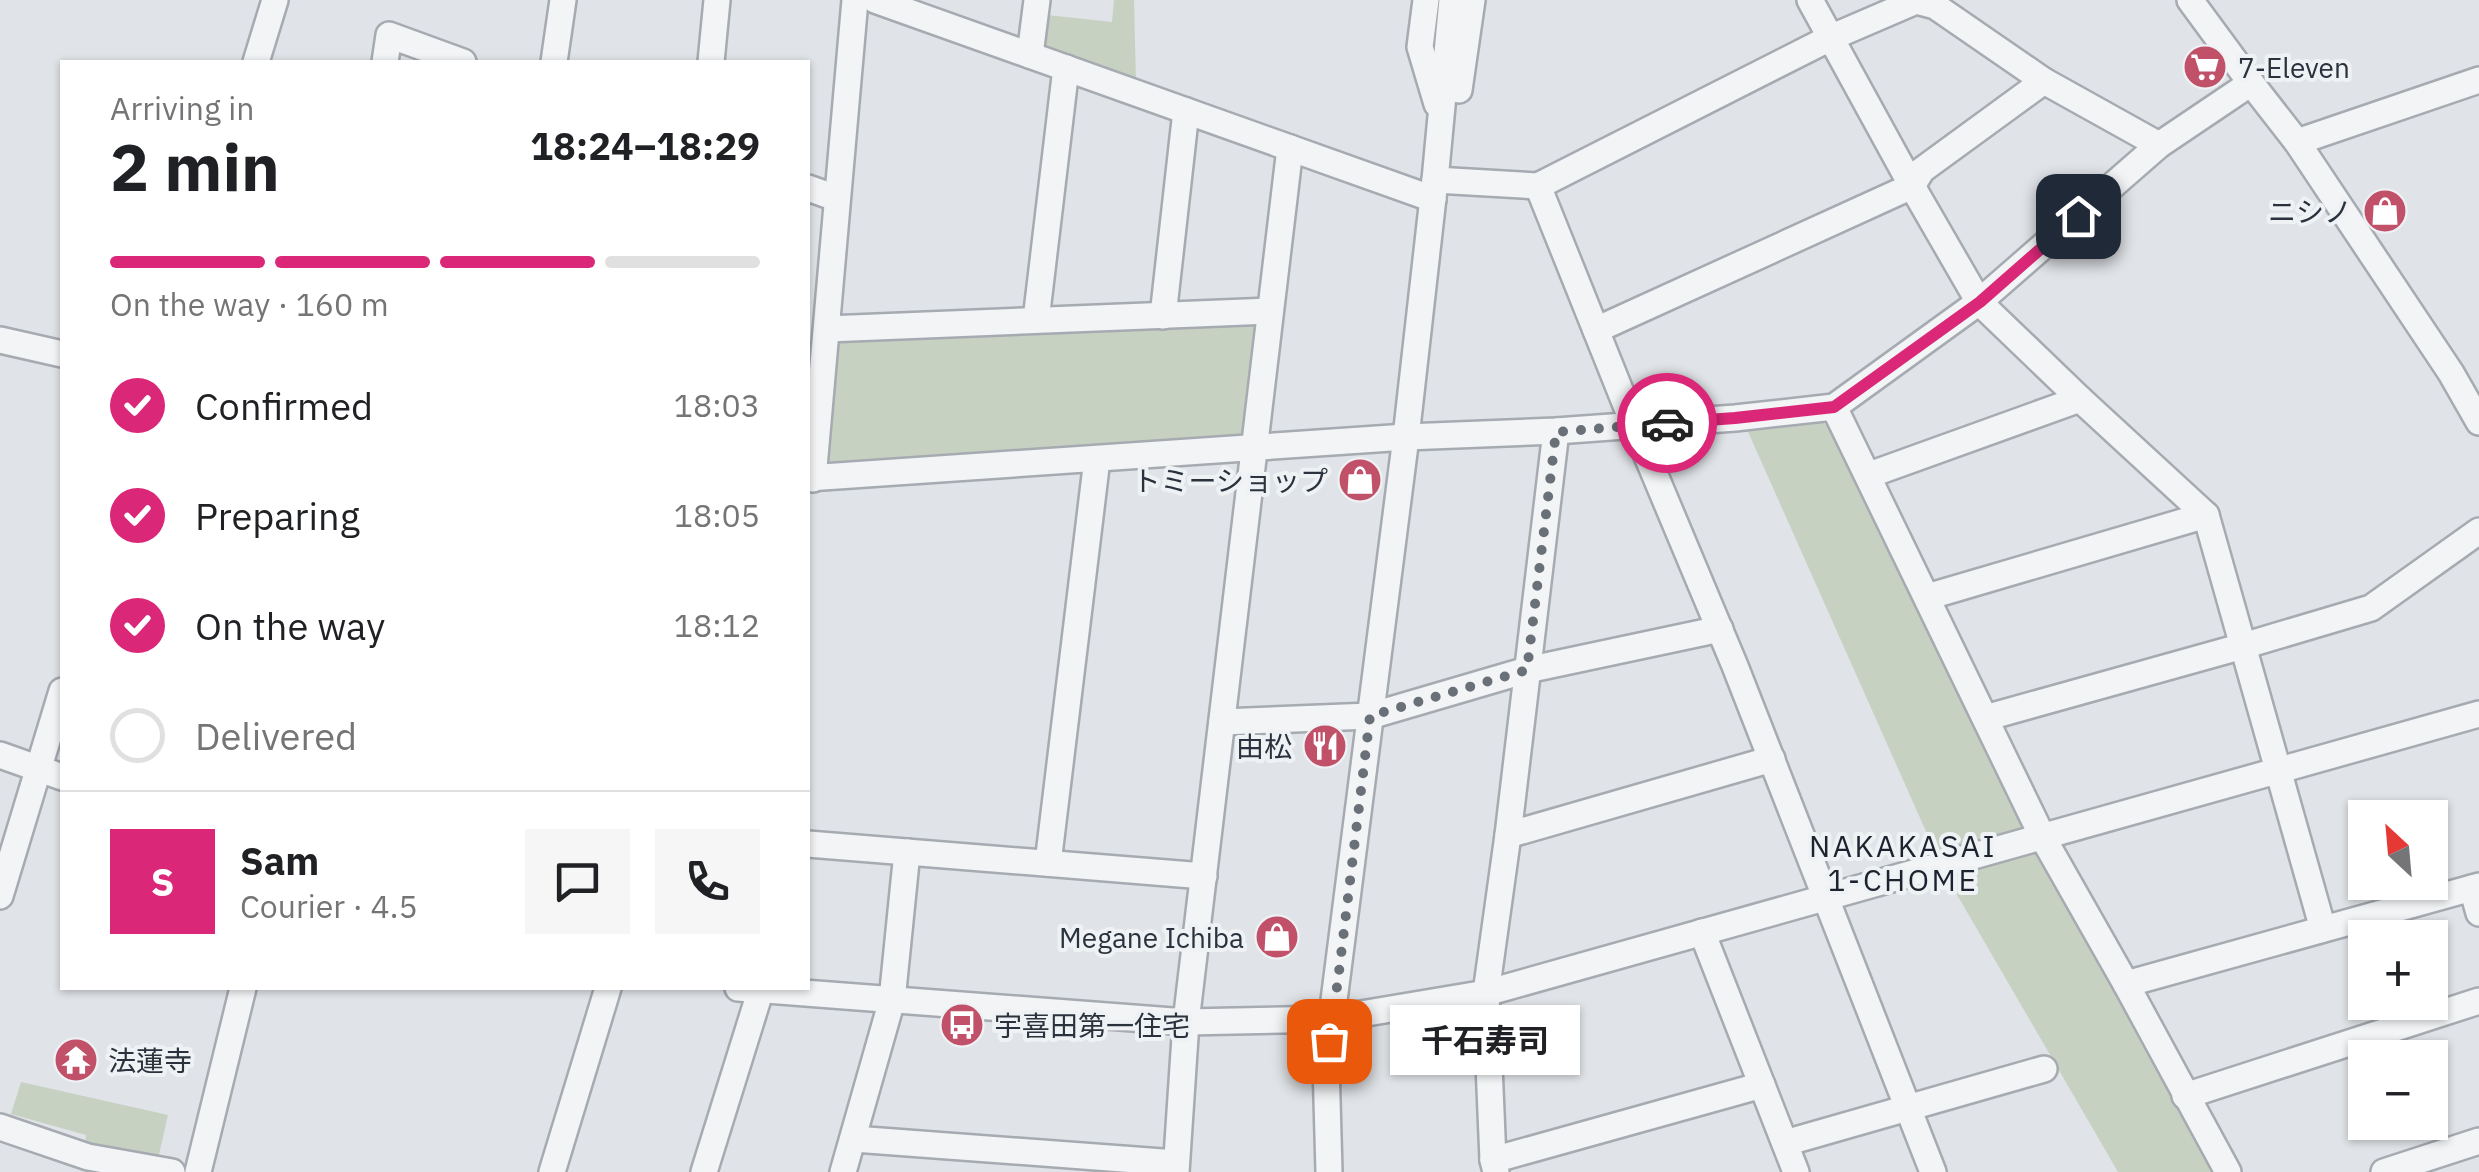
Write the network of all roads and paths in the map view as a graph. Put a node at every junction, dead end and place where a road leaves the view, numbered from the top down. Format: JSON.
{"nodes":[{"id":1,"x":276,"y":0,"type":"edge"},
{"id":2,"x":562,"y":0,"type":"edge"},
{"id":3,"x":717,"y":0,"type":"edge"},
{"id":4,"x":855,"y":0,"type":"edge"},
{"id":5,"x":875,"y":0,"type":"edge"},
{"id":6,"x":1037,"y":0,"type":"edge"},
{"id":7,"x":1426,"y":0,"type":"edge"},
{"id":8,"x":1452,"y":0,"type":"edge"},
{"id":9,"x":1472,"y":0,"type":"edge"},
{"id":10,"x":1810,"y":0,"type":"edge"},
{"id":11,"x":2190,"y":0,"type":"edge"},
{"id":12,"x":1830,"y":38,"type":"junction"},
{"id":13,"x":1030,"y":55,"type":"junction"},
{"id":14,"x":257,"y":60,"type":"edge"},
{"id":15,"x":384,"y":60,"type":"edge"},
{"id":16,"x":458,"y":60,"type":"edge"},
{"id":17,"x":554,"y":60,"type":"edge"},
{"id":18,"x":711,"y":60,"type":"edge"},
{"id":19,"x":1066,"y":68,"type":"junction"},
{"id":20,"x":2479,"y":80,"type":"edge"},
{"id":21,"x":2044,"y":81,"type":"junction"},
{"id":22,"x":2251,"y":83,"type":"junction"},
{"id":23,"x":1186,"y":111,"type":"junction"},
{"id":24,"x":1440,"y":113,"type":"junction"},
{"id":25,"x":2297,"y":142,"type":"junction"},
{"id":26,"x":2158,"y":145,"type":"junction"},
{"id":27,"x":1290,"y":148,"type":"junction"},
{"id":28,"x":1538,"y":186,"type":"junction"},
{"id":29,"x":1912,"y":186,"type":"junction"},
{"id":30,"x":810,"y":189,"type":"edge"},
{"id":31,"x":1434,"y":189,"type":"junction"},
{"id":32,"x":836,"y":198,"type":"junction"},
{"id":33,"x":1980,"y":302,"type":"junction"},
{"id":34,"x":1270,"y":311,"type":"junction"},
{"id":35,"x":1163,"y":316,"type":"junction"},
{"id":36,"x":1036,"y":320,"type":"junction"},
{"id":37,"x":826,"y":328,"type":"junction"},
{"id":38,"x":1596,"y":330,"type":"junction"},
{"id":39,"x":0,"y":340,"type":"edge"},
{"id":40,"x":60,"y":354,"type":"edge"},
{"id":41,"x":2080,"y":399,"type":"junction"},
{"id":42,"x":1834,"y":407,"type":"junction"},
{"id":43,"x":2479,"y":422,"type":"edge"},
{"id":44,"x":1634,"y":425,"type":"junction"},
{"id":45,"x":1556,"y":432,"type":"junction"},
{"id":46,"x":1406,"y":437,"type":"junction"},
{"id":47,"x":1254,"y":448,"type":"junction"},
{"id":48,"x":1097,"y":459,"type":"junction"},
{"id":49,"x":1869,"y":476,"type":"junction"},
{"id":50,"x":810,"y":478,"type":"edge"},
{"id":51,"x":2206,"y":515,"type":"junction"},
{"id":52,"x":2479,"y":531,"type":"edge"},
{"id":53,"x":1927,"y":597,"type":"junction"},
{"id":54,"x":1720,"y":629,"type":"junction"},
{"id":55,"x":2243,"y":646,"type":"junction"},
{"id":56,"x":1527,"y":670,"type":"junction"},
{"id":57,"x":60,"y":706,"type":"edge"},
{"id":58,"x":2479,"y":714,"type":"edge"},
{"id":59,"x":1370,"y":716,"type":"junction"},
{"id":60,"x":1985,"y":718,"type":"junction"},
{"id":61,"x":1222,"y":722,"type":"junction"},
{"id":62,"x":0,"y":755,"type":"edge"},
{"id":63,"x":1772,"y":759,"type":"junction"},
{"id":64,"x":2280,"y":772,"type":"junction"},
{"id":65,"x":51,"y":773,"type":"edge"},
{"id":66,"x":1508,"y":835,"type":"junction"},
{"id":67,"x":2042,"y":836,"type":"junction"},
{"id":68,"x":810,"y":844,"type":"edge"},
{"id":69,"x":907,"y":852,"type":"junction"},
{"id":70,"x":1048,"y":863,"type":"junction"},
{"id":71,"x":1204,"y":876,"type":"junction"},
{"id":72,"x":2477,"y":895,"type":"edge"},
{"id":73,"x":0,"y":896,"type":"edge"},
{"id":74,"x":1826,"y":899,"type":"junction"},
{"id":75,"x":2323,"y":929,"type":"junction"},
{"id":76,"x":1702,"y":932,"type":"junction"},
{"id":77,"x":2126,"y":984,"type":"junction"},
{"id":78,"x":243,"y":990,"type":"edge"},
{"id":79,"x":607,"y":990,"type":"edge"},
{"id":80,"x":749,"y":990,"type":"edge"},
{"id":81,"x":773,"y":990,"type":"edge"},
{"id":82,"x":1486,"y":993,"type":"junction"},
{"id":83,"x":892,"y":1000,"type":"junction"},
{"id":84,"x":2479,"y":1001,"type":"edge"},
{"id":85,"x":1331,"y":1019,"type":"junction"},
{"id":86,"x":1186,"y":1022,"type":"junction"},
{"id":87,"x":2044,"y":1069,"type":"dead end"},
{"id":88,"x":1762,"y":1085,"type":"junction"},
{"id":89,"x":2186,"y":1096,"type":"junction"},
{"id":90,"x":1906,"y":1108,"type":"junction"},
{"id":91,"x":0,"y":1127,"type":"edge"},
{"id":92,"x":854,"y":1139,"type":"junction"},
{"id":93,"x":2479,"y":1141,"type":"edge"},
{"id":94,"x":1785,"y":1143,"type":"junction"},
{"id":95,"x":1494,"y":1166,"type":"edge"},
{"id":96,"x":1176,"y":1168,"type":"edge"},
{"id":97,"x":172,"y":1172,"type":"edge"},
{"id":98,"x":198,"y":1172,"type":"edge"},
{"id":99,"x":552,"y":1172,"type":"edge"},
{"id":100,"x":704,"y":1172,"type":"edge"},
{"id":101,"x":844,"y":1172,"type":"edge"},
{"id":102,"x":1329,"y":1172,"type":"edge"},
{"id":103,"x":1796,"y":1172,"type":"edge"},
{"id":104,"x":1932,"y":1172,"type":"edge"},
{"id":105,"x":2228,"y":1172,"type":"edge"},
{"id":106,"x":2384,"y":1172,"type":"edge"}],
"edges":[{"from":1,"to":14,"type":"street"},
{"from":2,"to":17,"type":"street"},
{"from":3,"to":18,"type":"street"},
{"from":4,"to":32,"type":"street"},
{"from":5,"to":13,"type":"street"},
{"from":6,"to":13,"type":"street"},
{"from":7,"to":24,"type":"street"},
{"from":8,"to":24,"type":"street"},
{"from":9,"to":24,"type":"street"},
{"from":10,"to":12,"type":"street"},
{"from":11,"to":22,"type":"street"},
{"from":12,"to":21,"type":"street"},
{"from":12,"to":28,"type":"street"},
{"from":12,"to":29,"type":"street"},
{"from":13,"to":19,"type":"street"},
{"from":15,"to":16,"type":"street"},
{"from":19,"to":23,"type":"street"},
{"from":19,"to":36,"type":"street"},
{"from":20,"to":25,"type":"street"},
{"from":21,"to":26,"type":"street"},
{"from":21,"to":29,"type":"street"},
{"from":22,"to":25,"type":"street"},
{"from":22,"to":26,"type":"street"},
{"from":23,"to":27,"type":"street"},
{"from":23,"to":35,"type":"street"},
{"from":24,"to":31,"type":"street"},
{"from":25,"to":43,"type":"street"},
{"from":26,"to":33,"type":"street"},
{"from":27,"to":31,"type":"street"},
{"from":27,"to":34,"type":"street"},
{"from":28,"to":31,"type":"street"},
{"from":28,"to":38,"type":"street"},
{"from":29,"to":33,"type":"street"},
{"from":29,"to":38,"type":"street"},
{"from":30,"to":32,"type":"street"},
{"from":31,"to":46,"type":"street"},
{"from":32,"to":37,"type":"street"},
{"from":33,"to":41,"type":"street"},
{"from":33,"to":42,"type":"street"},
{"from":34,"to":35,"type":"street"},
{"from":34,"to":47,"type":"street"},
{"from":35,"to":36,"type":"street"},
{"from":36,"to":37,"type":"street"},
{"from":37,"to":50,"type":"street"},
{"from":38,"to":44,"type":"street"},
{"from":39,"to":40,"type":"street"},
{"from":41,"to":49,"type":"street"},
{"from":41,"to":51,"type":"street"},
{"from":42,"to":44,"type":"street"},
{"from":42,"to":49,"type":"street"},
{"from":44,"to":45,"type":"street"},
{"from":44,"to":54,"type":"street"},
{"from":45,"to":46,"type":"street"},
{"from":45,"to":56,"type":"street"},
{"from":46,"to":47,"type":"street"},
{"from":46,"to":59,"type":"street"},
{"from":47,"to":48,"type":"street"},
{"from":47,"to":61,"type":"street"},
{"from":48,"to":50,"type":"street"},
{"from":48,"to":70,"type":"street"},
{"from":49,"to":53,"type":"street"},
{"from":51,"to":53,"type":"street"},
{"from":51,"to":55,"type":"street"},
{"from":52,"to":55,"type":"street"},
{"from":53,"to":60,"type":"street"},
{"from":54,"to":56,"type":"street"},
{"from":54,"to":63,"type":"street"},
{"from":55,"to":60,"type":"street"},
{"from":55,"to":64,"type":"street"},
{"from":56,"to":59,"type":"street"},
{"from":56,"to":66,"type":"street"},
{"from":57,"to":65,"type":"street"},
{"from":58,"to":64,"type":"street"},
{"from":59,"to":61,"type":"street"},
{"from":59,"to":85,"type":"street"},
{"from":60,"to":67,"type":"street"},
{"from":61,"to":71,"type":"street"},
{"from":62,"to":65,"type":"street"},
{"from":63,"to":66,"type":"street"},
{"from":63,"to":74,"type":"street"},
{"from":64,"to":67,"type":"street"},
{"from":64,"to":75,"type":"street"},
{"from":65,"to":73,"type":"street"},
{"from":66,"to":82,"type":"street"},
{"from":67,"to":74,"type":"street"},
{"from":67,"to":77,"type":"street"},
{"from":68,"to":69,"type":"street"},
{"from":69,"to":70,"type":"street"},
{"from":69,"to":83,"type":"street"},
{"from":70,"to":71,"type":"street"},
{"from":71,"to":86,"type":"street"},
{"from":72,"to":75,"type":"street"},
{"from":74,"to":76,"type":"street"},
{"from":74,"to":90,"type":"street"},
{"from":75,"to":77,"type":"street"},
{"from":76,"to":82,"type":"street"},
{"from":76,"to":88,"type":"street"},
{"from":77,"to":89,"type":"street"},
{"from":78,"to":98,"type":"street"},
{"from":79,"to":99,"type":"street"},
{"from":80,"to":100,"type":"street"},
{"from":81,"to":83,"type":"street"},
{"from":82,"to":85,"type":"street"},
{"from":82,"to":95,"type":"street"},
{"from":83,"to":86,"type":"street"},
{"from":83,"to":92,"type":"street"},
{"from":84,"to":89,"type":"street"},
{"from":85,"to":86,"type":"street"},
{"from":85,"to":102,"type":"street"},
{"from":86,"to":96,"type":"street"},
{"from":87,"to":90,"type":"street"},
{"from":88,"to":94,"type":"street"},
{"from":88,"to":95,"type":"street"},
{"from":89,"to":105,"type":"street"},
{"from":90,"to":94,"type":"street"},
{"from":90,"to":104,"type":"street"},
{"from":91,"to":97,"type":"street"},
{"from":92,"to":96,"type":"street"},
{"from":92,"to":101,"type":"street"},
{"from":93,"to":106,"type":"street"},
{"from":94,"to":103,"type":"street"}]}
